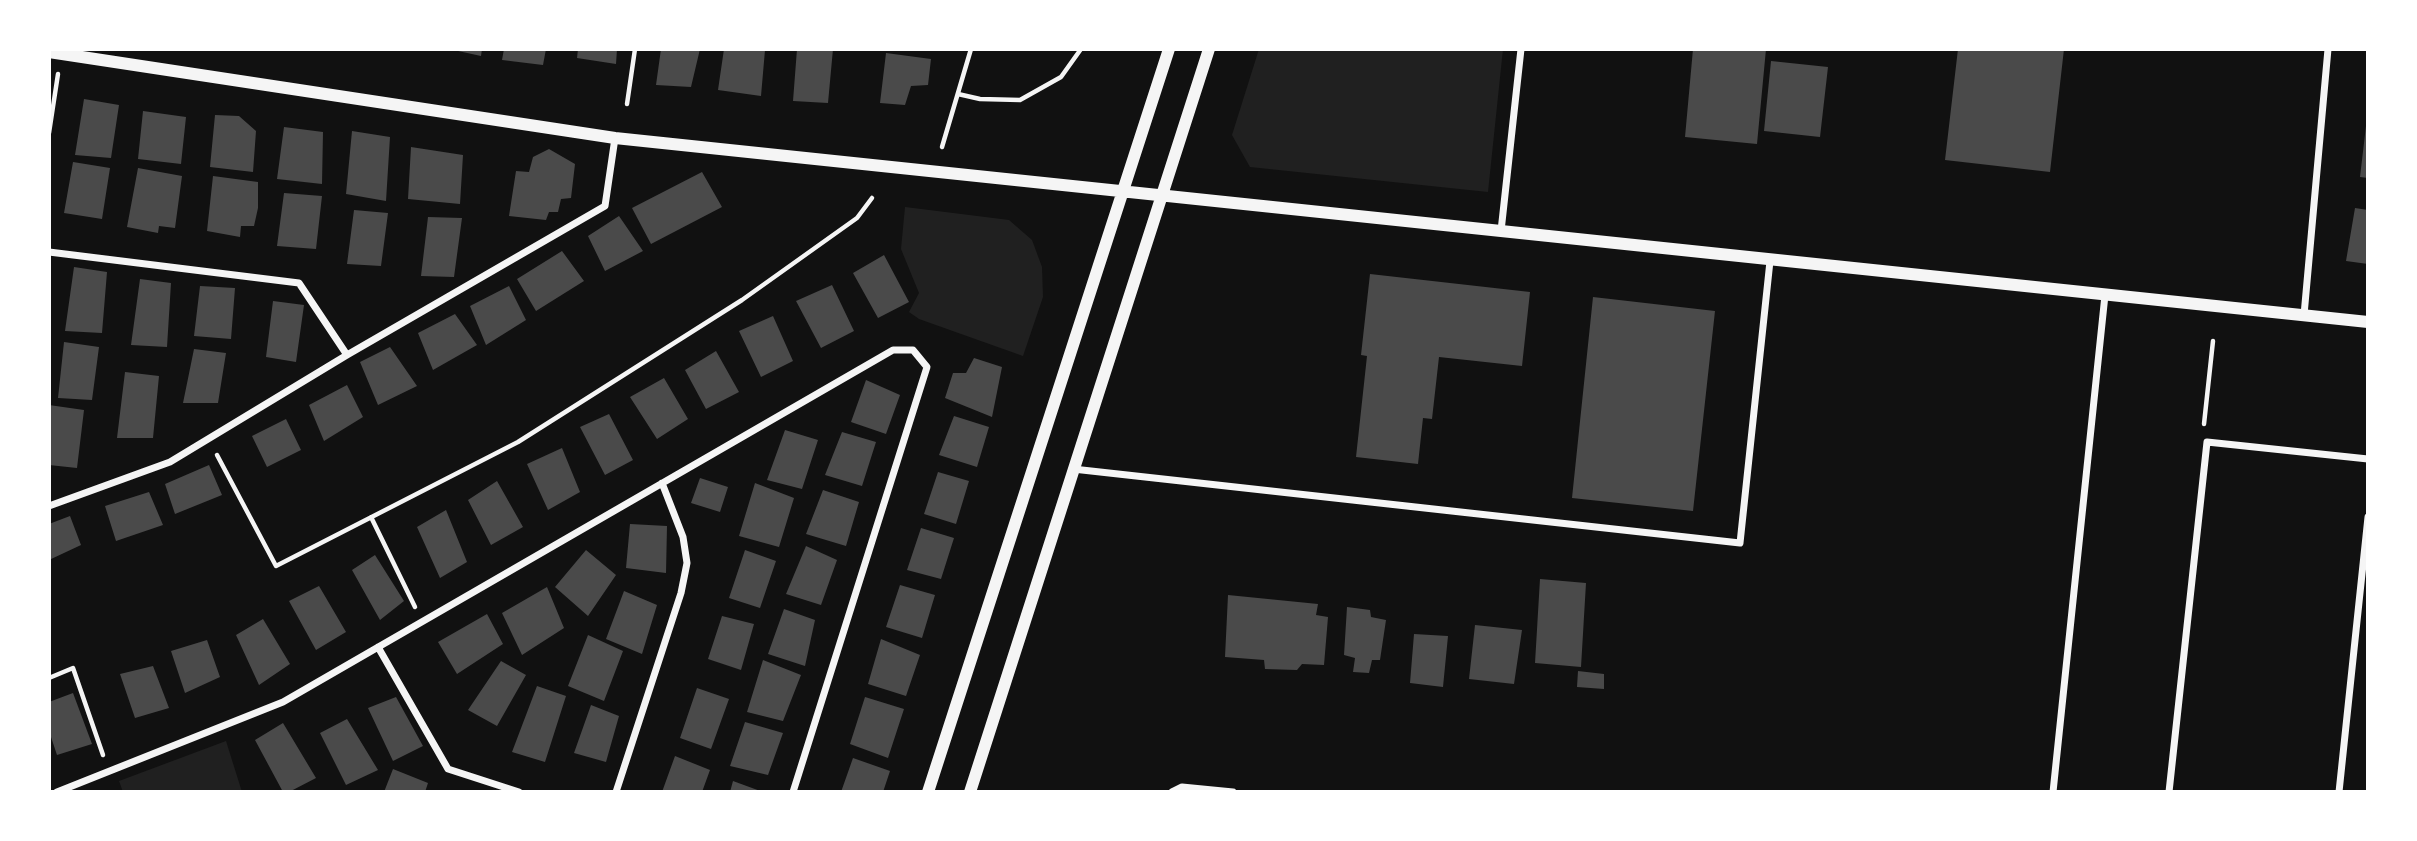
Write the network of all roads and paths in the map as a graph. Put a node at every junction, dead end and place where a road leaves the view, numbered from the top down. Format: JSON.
{"nodes":[{"id":1,"x":635,"y":49,"type":"edge"},
{"id":2,"x":971,"y":49,"type":"edge"},
{"id":3,"x":1081,"y":49,"type":"edge"},
{"id":4,"x":1169,"y":49,"type":"edge"},
{"id":5,"x":1209,"y":49,"type":"edge"},
{"id":6,"x":1521,"y":49,"type":"edge"},
{"id":7,"x":2329,"y":49,"type":"edge"},
{"id":8,"x":55,"y":53,"type":"edge"},
{"id":9,"x":958,"y":94,"type":"junction"},
{"id":10,"x":627,"y":104,"type":"dead end"},
{"id":11,"x":49,"y":133,"type":"edge"},
{"id":12,"x":615,"y":138,"type":"junction"},
{"id":13,"x":942,"y":147,"type":"dead end"},
{"id":14,"x":1122,"y":191,"type":"junction"},
{"id":15,"x":1162,"y":197,"type":"junction"},
{"id":16,"x":872,"y":198,"type":"dead end"},
{"id":17,"x":1501,"y":231,"type":"junction"},
{"id":18,"x":49,"y":252,"type":"edge"},
{"id":19,"x":1770,"y":261,"type":"junction"},
{"id":20,"x":2105,"y":295,"type":"junction"},
{"id":21,"x":2304,"y":315,"type":"junction"},
{"id":22,"x":2368,"y":322,"type":"edge"},
{"id":23,"x":2213,"y":341,"type":"dead end"},
{"id":24,"x":347,"y":355,"type":"junction"},
{"id":25,"x":208,"y":439,"type":"junction"},
{"id":26,"x":2207,"y":442,"type":"junction"},
{"id":27,"x":2368,"y":458,"type":"edge"},
{"id":28,"x":1073,"y":469,"type":"junction"},
{"id":29,"x":662,"y":483,"type":"junction"},
{"id":30,"x":49,"y":506,"type":"edge"},
{"id":31,"x":371,"y":517,"type":"junction"},
{"id":32,"x":2368,"y":517,"type":"edge"},
{"id":33,"x":422,"y":621,"type":"junction"},
{"id":34,"x":378,"y":647,"type":"junction"},
{"id":35,"x":49,"y":678,"type":"edge"},
{"id":36,"x":108,"y":771,"type":"junction"},
{"id":37,"x":57,"y":792,"type":"edge"},
{"id":38,"x":519,"y":792,"type":"edge"},
{"id":39,"x":616,"y":792,"type":"edge"},
{"id":40,"x":793,"y":792,"type":"edge"},
{"id":41,"x":928,"y":792,"type":"edge"},
{"id":42,"x":970,"y":792,"type":"edge"},
{"id":43,"x":1172,"y":792,"type":"edge"},
{"id":44,"x":1233,"y":792,"type":"edge"},
{"id":45,"x":2053,"y":792,"type":"edge"},
{"id":46,"x":2169,"y":792,"type":"edge"},
{"id":47,"x":2339,"y":792,"type":"edge"}],
"edges":[{"from":1,"to":10,"type":"path"},
{"from":2,"to":9,"type":"path"},
{"from":3,"to":9,"type":"path"},
{"from":4,"to":14,"type":"street"},
{"from":5,"to":15,"type":"street"},
{"from":6,"to":17,"type":"street"},
{"from":7,"to":21,"type":"street"},
{"from":8,"to":11,"type":"path"},
{"from":8,"to":12,"type":"street"},
{"from":9,"to":13,"type":"path"},
{"from":12,"to":14,"type":"street"},
{"from":12,"to":24,"type":"street"},
{"from":14,"to":15,"type":"street"},
{"from":14,"to":41,"type":"street"},
{"from":15,"to":17,"type":"street"},
{"from":15,"to":28,"type":"street"},
{"from":16,"to":31,"type":"path"},
{"from":17,"to":19,"type":"street"},
{"from":18,"to":24,"type":"street"},
{"from":19,"to":20,"type":"street"},
{"from":19,"to":28,"type":"street"},
{"from":20,"to":21,"type":"street"},
{"from":20,"to":45,"type":"street"},
{"from":21,"to":22,"type":"street"},
{"from":23,"to":26,"type":"path"},
{"from":24,"to":25,"type":"street"},
{"from":25,"to":30,"type":"street"},
{"from":25,"to":31,"type":"path"},
{"from":26,"to":27,"type":"street"},
{"from":26,"to":46,"type":"street"},
{"from":28,"to":42,"type":"street"},
{"from":29,"to":33,"type":"street"},
{"from":29,"to":39,"type":"street"},
{"from":29,"to":40,"type":"street"},
{"from":31,"to":33,"type":"path"},
{"from":32,"to":47,"type":"street"},
{"from":33,"to":34,"type":"street"},
{"from":34,"to":36,"type":"street"},
{"from":34,"to":38,"type":"street"},
{"from":35,"to":36,"type":"path"},
{"from":36,"to":37,"type":"street"},
{"from":43,"to":44,"type":"street"}]}
